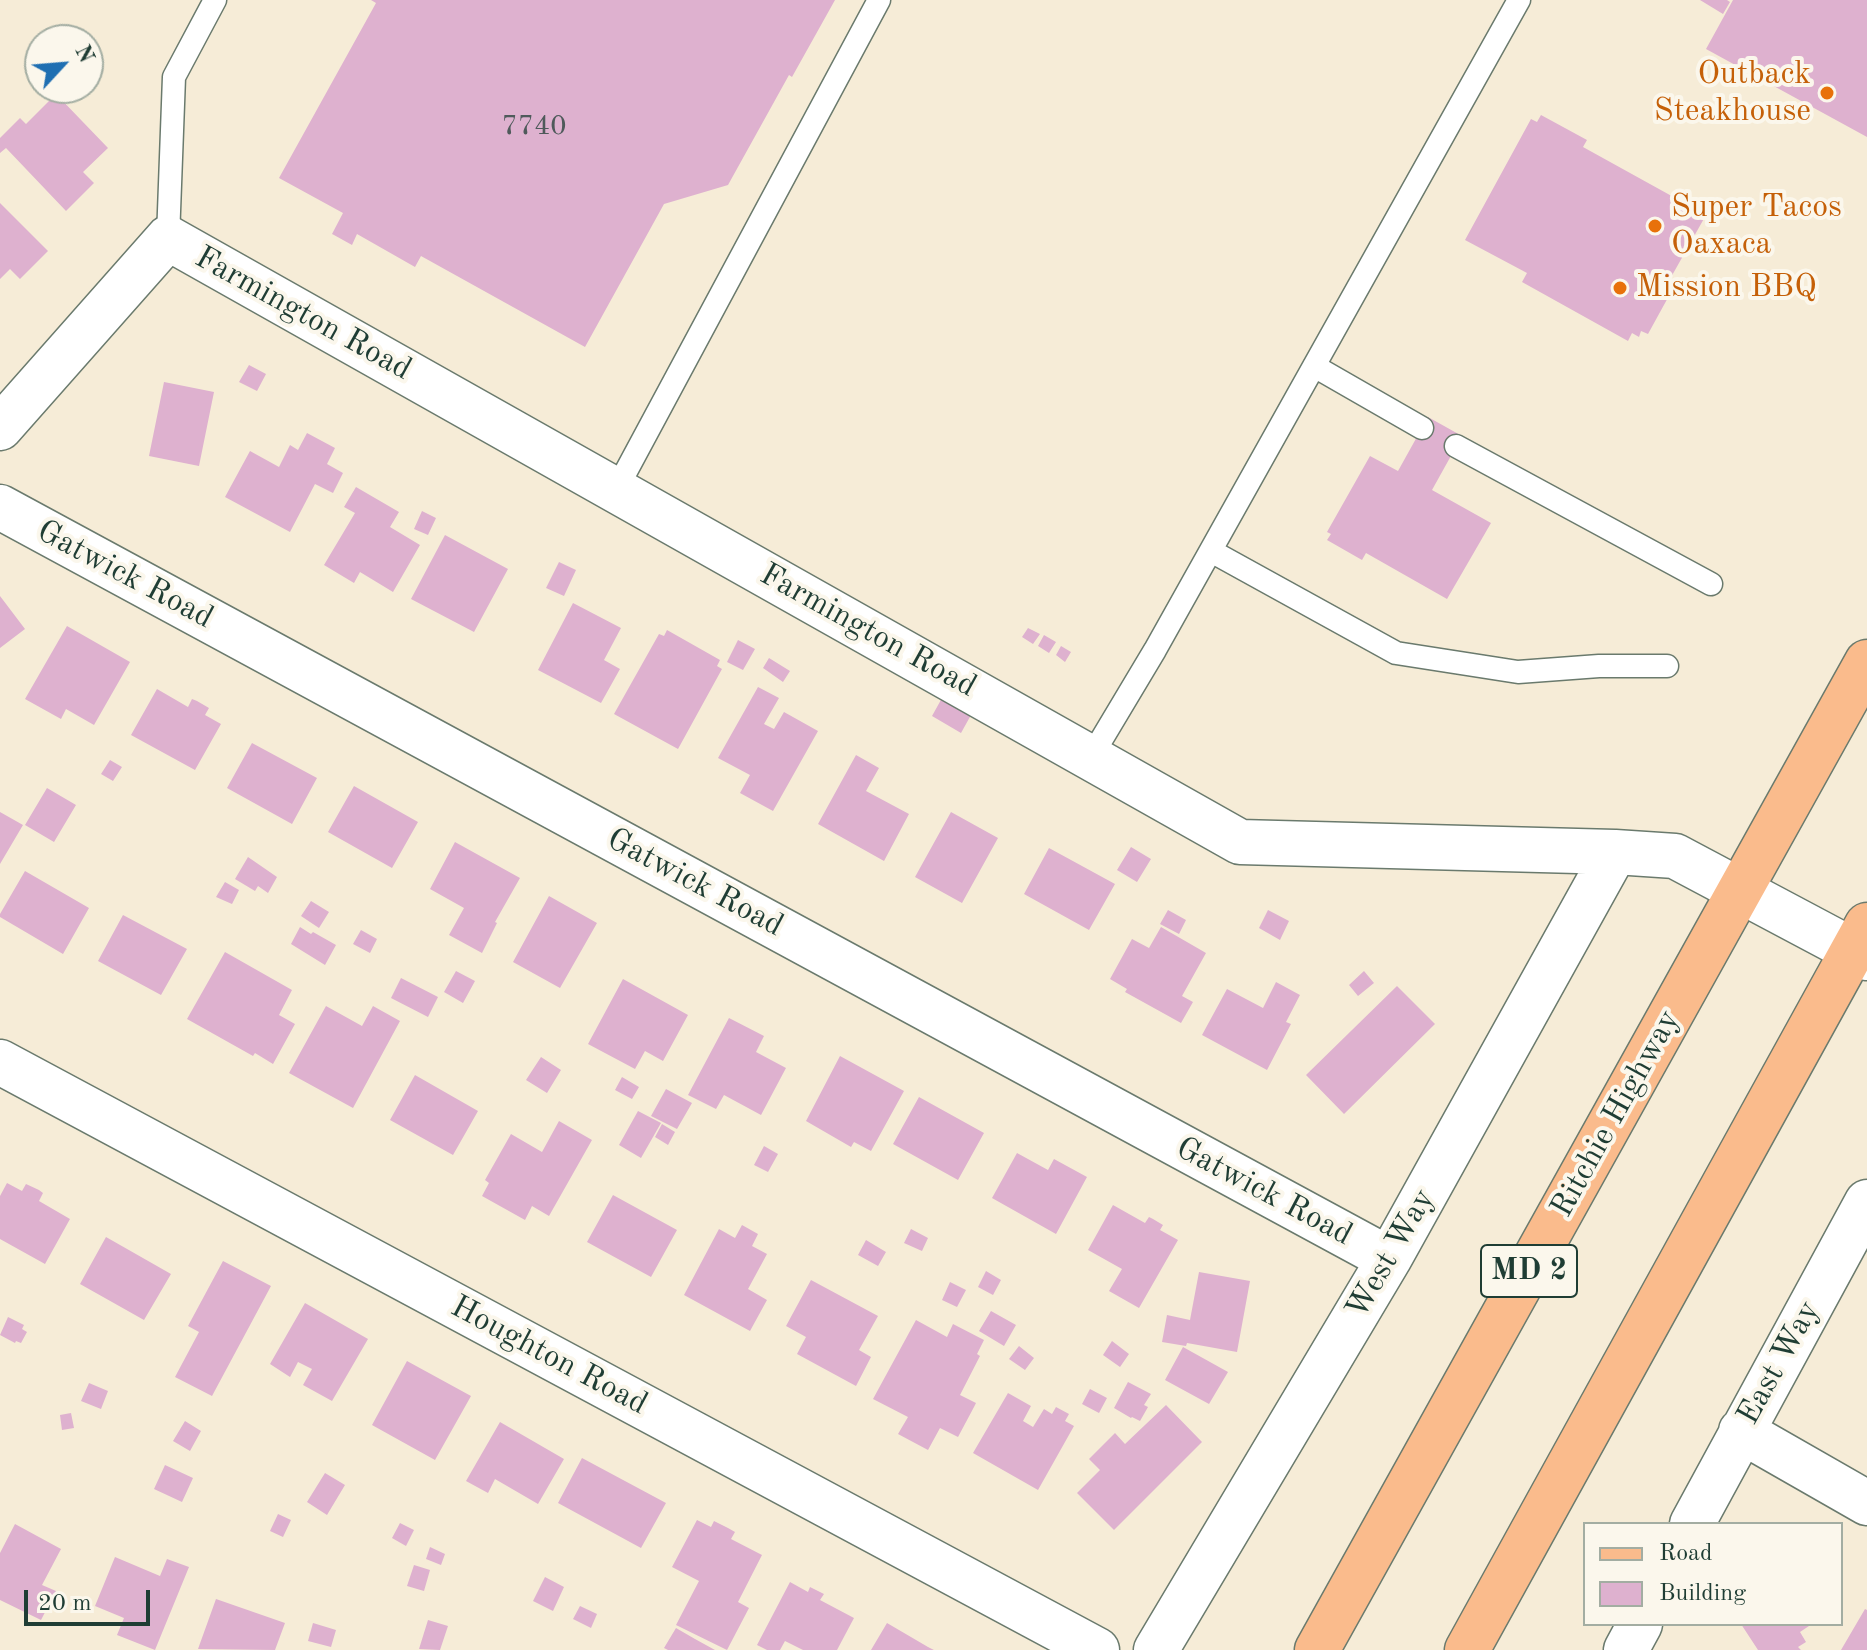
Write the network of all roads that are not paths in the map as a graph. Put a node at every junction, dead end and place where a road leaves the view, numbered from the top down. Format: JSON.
{"nodes":[{"id":1,"x":215,"y":0,"type":"edge"},
{"id":2,"x":879,"y":0,"type":"edge"},
{"id":3,"x":1519,"y":0,"type":"edge"},
{"id":4,"x":168,"y":238,"type":"junction"},
{"id":5,"x":1314,"y":366,"type":"junction"},
{"id":6,"x":0,"y":428,"type":"edge"},
{"id":7,"x":1422,"y":428,"type":"dead end"},
{"id":8,"x":1456,"y":446,"type":"dead end"},
{"id":9,"x":616,"y":490,"type":"junction"},
{"id":10,"x":0,"y":507,"type":"edge"},
{"id":11,"x":1211,"y":551,"type":"junction"},
{"id":12,"x":1711,"y":584,"type":"dead end"},
{"id":13,"x":1867,"y":662,"type":"edge"},
{"id":14,"x":1667,"y":666,"type":"dead end"},
{"id":15,"x":1091,"y":757,"type":"junction"},
{"id":16,"x":1615,"y":852,"type":"junction"},
{"id":17,"x":1741,"y":891,"type":"junction"},
{"id":18,"x":1862,"y":945,"type":"edge"},
{"id":19,"x":0,"y":1062,"type":"edge"},
{"id":20,"x":1867,"y":1202,"type":"edge"},
{"id":21,"x":1389,"y":1259,"type":"junction"},
{"id":22,"x":1741,"y":1431,"type":"junction"},
{"id":23,"x":1867,"y":1503,"type":"edge"},
{"id":24,"x":1693,"y":1522,"type":"edge"},
{"id":25,"x":1639,"y":1626,"type":"edge"},
{"id":26,"x":1097,"y":1650,"type":"edge"},
{"id":27,"x":1156,"y":1650,"type":"edge"},
{"id":28,"x":1317,"y":1650,"type":"edge"},
{"id":29,"x":1467,"y":1650,"type":"edge"},
{"id":30,"x":1626,"y":1650,"type":"edge"}],
"edges":[{"from":1,"to":4,"type":"lane"},
{"from":2,"to":9,"type":"lane"},
{"from":3,"to":5,"type":"lane"},
{"from":4,"to":6,"type":"street"},
{"from":4,"to":9,"type":"street","name":"Farmington Road"},
{"from":5,"to":7,"type":"lane"},
{"from":5,"to":11,"type":"lane"},
{"from":8,"to":12,"type":"lane"},
{"from":9,"to":15,"type":"street","name":"Farmington Road"},
{"from":10,"to":21,"type":"street","name":"Gatwick Road"},
{"from":11,"to":14,"type":"lane"},
{"from":11,"to":15,"type":"lane"},
{"from":13,"to":17,"type":"main road","name":"Ritchie Highway","number":"MD 2"},
{"from":15,"to":16,"type":"street","name":"Farmington Road"},
{"from":16,"to":17,"type":"street","name":"Farmington Road"},
{"from":16,"to":21,"type":"street","name":"West Way"},
{"from":17,"to":18,"type":"street","name":"Farmington Road"},
{"from":17,"to":28,"type":"main road","name":"Ritchie Highway","number":"MD 2"},
{"from":18,"to":29,"type":"main road"},
{"from":19,"to":26,"type":"street","name":"Houghton Road"},
{"from":20,"to":22,"type":"street","name":"East Way"},
{"from":21,"to":27,"type":"street","name":"West Way"},
{"from":22,"to":23,"type":"street"},
{"from":22,"to":24,"type":"street","name":"East Way"},
{"from":25,"to":30,"type":"street"}]}
